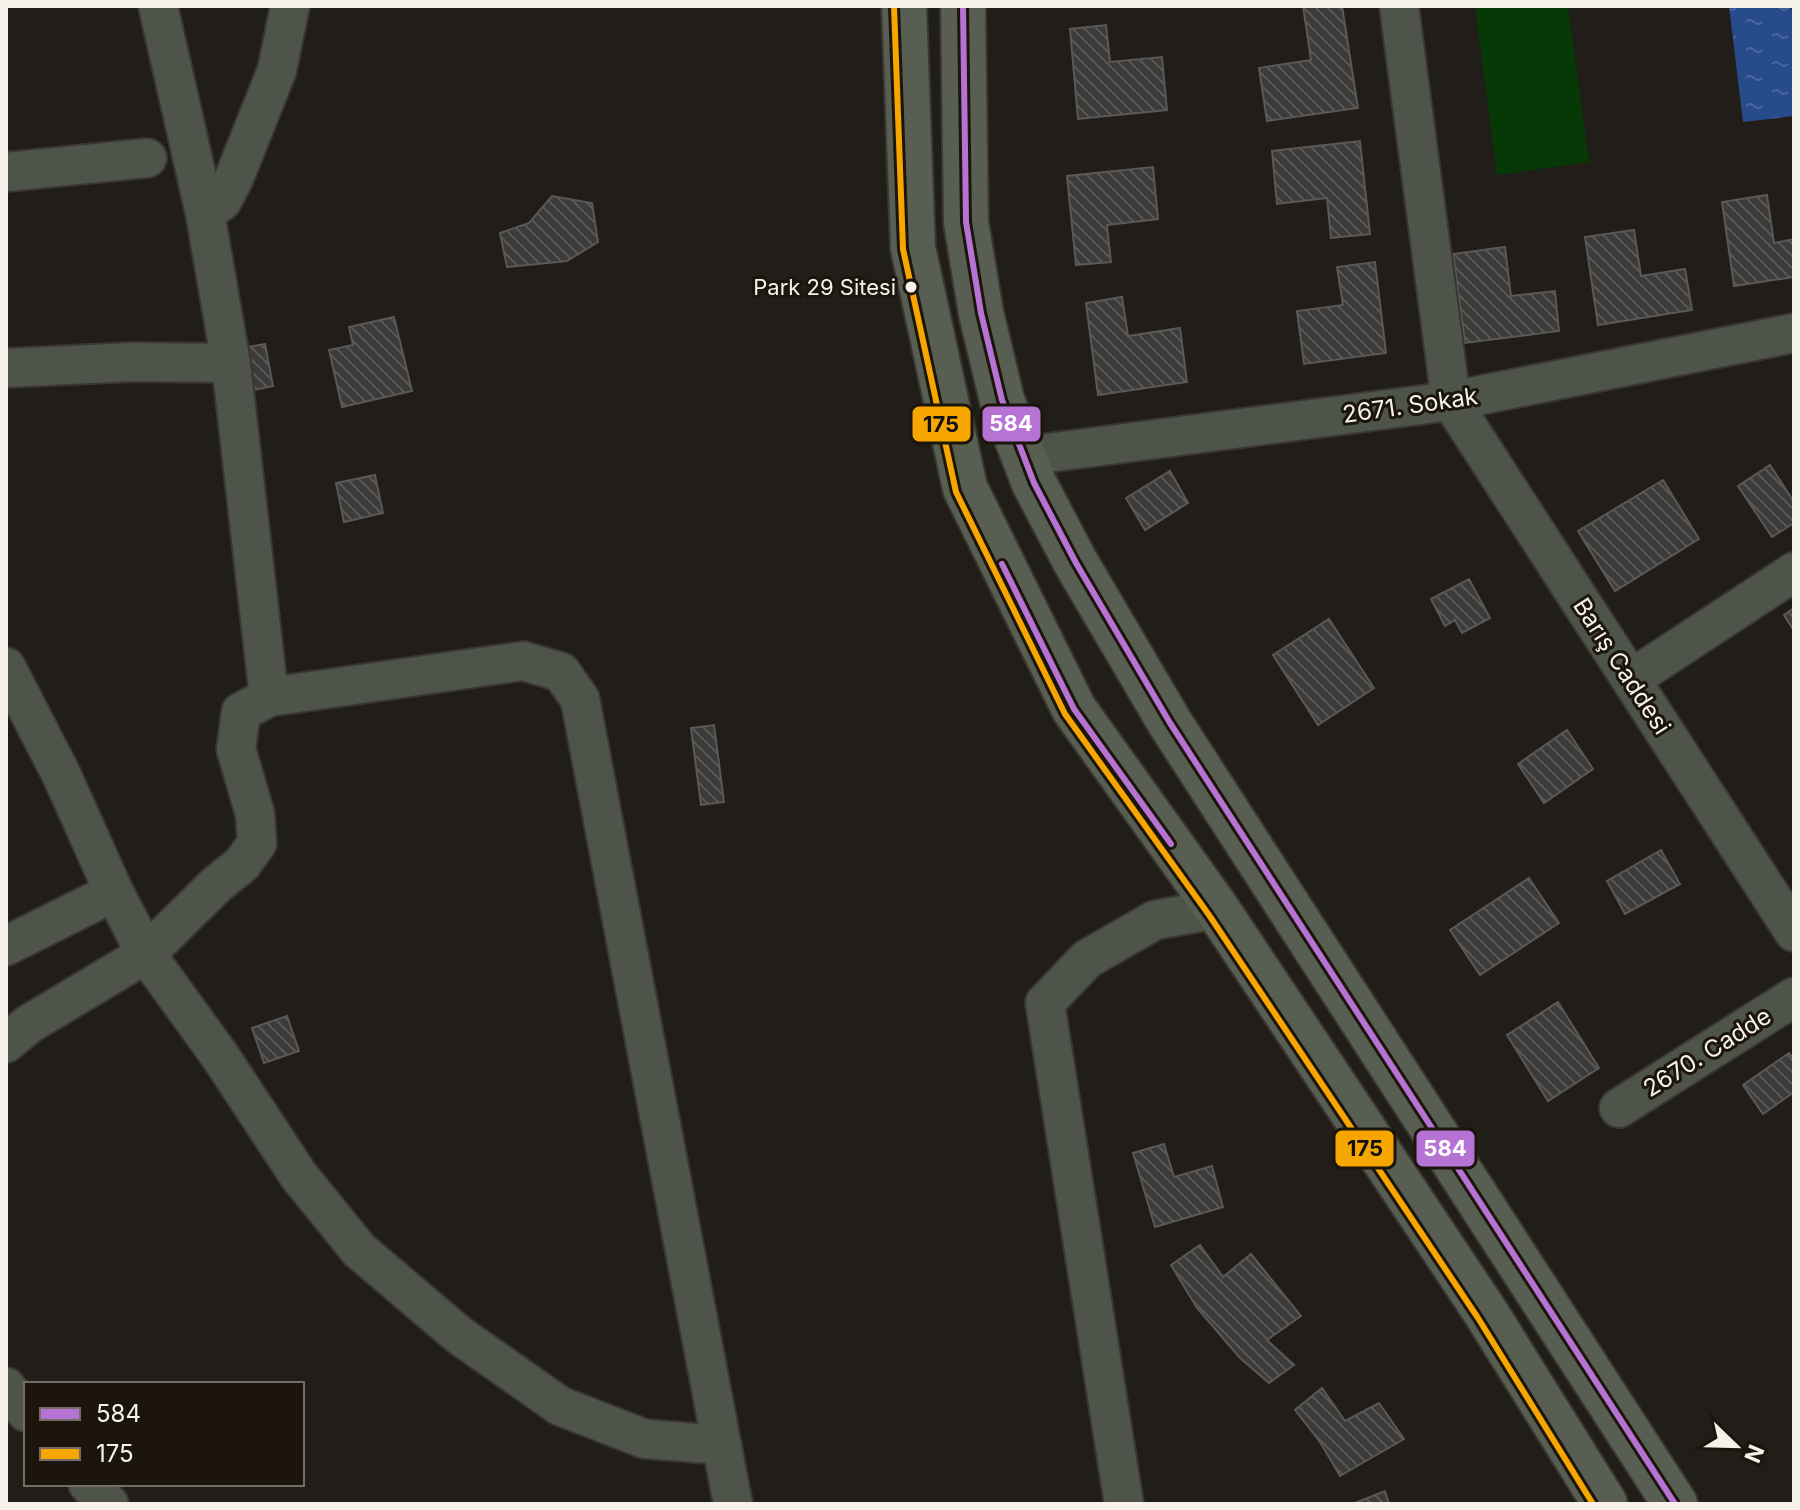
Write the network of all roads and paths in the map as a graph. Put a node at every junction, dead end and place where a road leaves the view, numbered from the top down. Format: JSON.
{"nodes":[{"id":1,"x":158,"y":6,"type":"edge"},
{"id":2,"x":290,"y":6,"type":"edge"},
{"id":3,"x":904,"y":6,"type":"edge"},
{"id":4,"x":963,"y":6,"type":"edge"},
{"id":5,"x":1399,"y":6,"type":"edge"},
{"id":6,"x":147,"y":158,"type":"dead end"},
{"id":7,"x":6,"y":172,"type":"edge"},
{"id":8,"x":205,"y":213,"type":"junction"},
{"id":9,"x":1794,"y":333,"type":"edge"},
{"id":10,"x":231,"y":363,"type":"junction"},
{"id":11,"x":6,"y":368,"type":"edge"},
{"id":12,"x":1451,"y":401,"type":"junction"},
{"id":13,"x":1024,"y":456,"type":"junction"},
{"id":14,"x":1794,"y":572,"type":"edge"},
{"id":15,"x":6,"y":667,"type":"edge"},
{"id":16,"x":1631,"y":679,"type":"junction"},
{"id":17,"x":269,"y":697,"type":"junction"},
{"id":18,"x":114,"y":892,"type":"junction"},
{"id":19,"x":1217,"y":909,"type":"junction"},
{"id":20,"x":1794,"y":932,"type":"edge"},
{"id":21,"x":6,"y":946,"type":"edge"},
{"id":22,"x":146,"y":954,"type":"junction"},
{"id":23,"x":1794,"y":997,"type":"edge"},
{"id":24,"x":6,"y":1043,"type":"edge"},
{"id":25,"x":1619,"y":1108,"type":"dead end"},
{"id":26,"x":6,"y":1387,"type":"edge"},
{"id":27,"x":24,"y":1410,"type":"edge"},
{"id":28,"x":722,"y":1445,"type":"junction"},
{"id":29,"x":90,"y":1486,"type":"edge"},
{"id":30,"x":109,"y":1504,"type":"edge"},
{"id":31,"x":733,"y":1504,"type":"edge"},
{"id":32,"x":1124,"y":1504,"type":"edge"},
{"id":33,"x":1605,"y":1504,"type":"edge"},
{"id":34,"x":1675,"y":1504,"type":"edge"}],
"edges":[{"from":1,"to":8,"type":"street"},
{"from":2,"to":8,"type":"street"},
{"from":3,"to":19,"type":"main road"},
{"from":4,"to":13,"type":"main road"},
{"from":5,"to":12,"type":"street"},
{"from":6,"to":7,"type":"street"},
{"from":8,"to":10,"type":"street"},
{"from":9,"to":12,"type":"street","name":"2671. Sokak"},
{"from":10,"to":11,"type":"street"},
{"from":10,"to":17,"type":"street"},
{"from":12,"to":13,"type":"street","name":"2671. Sokak"},
{"from":12,"to":16,"type":"street","name":"Barış Caddesi"},
{"from":13,"to":34,"type":"main road"},
{"from":14,"to":16,"type":"street"},
{"from":15,"to":18,"type":"street"},
{"from":16,"to":20,"type":"street","name":"Barış Caddesi"},
{"from":17,"to":22,"type":"street"},
{"from":17,"to":28,"type":"street"},
{"from":18,"to":21,"type":"street"},
{"from":18,"to":22,"type":"street"},
{"from":19,"to":32,"type":"street"},
{"from":19,"to":33,"type":"main road"},
{"from":22,"to":24,"type":"street"},
{"from":22,"to":28,"type":"street"},
{"from":23,"to":25,"type":"street","name":"2670. Cadde"},
{"from":26,"to":27,"type":"street"},
{"from":28,"to":31,"type":"street"},
{"from":29,"to":30,"type":"street"}]}
